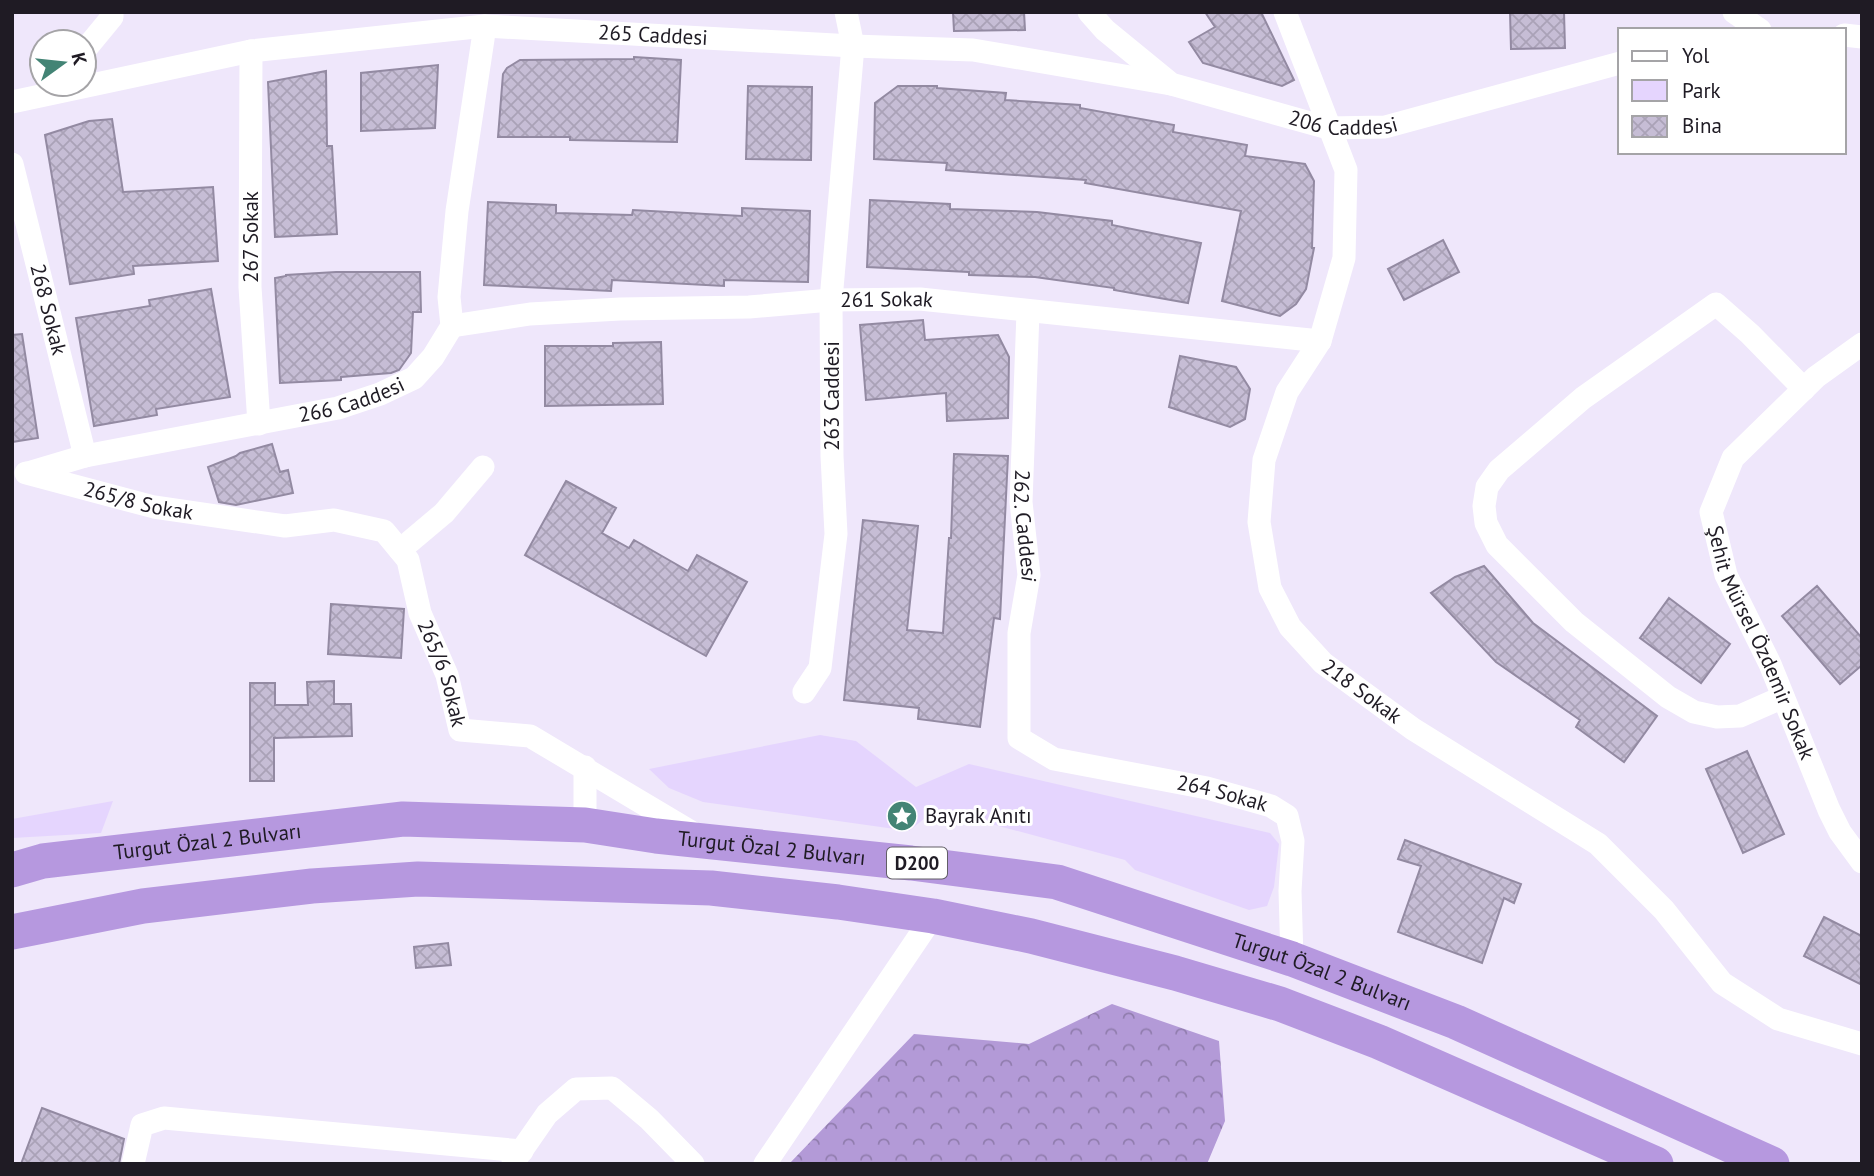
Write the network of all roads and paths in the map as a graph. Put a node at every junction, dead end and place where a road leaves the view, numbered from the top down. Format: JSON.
{"nodes":[{"id":1,"x":112,"y":12,"type":"edge"},
{"id":2,"x":846,"y":12,"type":"edge"},
{"id":3,"x":1090,"y":12,"type":"edge"},
{"id":4,"x":1285,"y":12,"type":"edge"},
{"id":5,"x":1734,"y":12,"type":"edge"},
{"id":6,"x":485,"y":26,"type":"junction"},
{"id":7,"x":1757,"y":28,"type":"edge"},
{"id":8,"x":98,"y":34,"type":"edge"},
{"id":9,"x":853,"y":46,"type":"junction"},
{"id":10,"x":251,"y":51,"type":"junction"},
{"id":11,"x":1618,"y":64,"type":"edge"},
{"id":12,"x":98,"y":80,"type":"edge"},
{"id":13,"x":1171,"y":84,"type":"junction"},
{"id":14,"x":1328,"y":128,"type":"junction"},
{"id":15,"x":12,"y":164,"type":"edge"},
{"id":16,"x":831,"y":300,"type":"junction"},
{"id":17,"x":1028,"y":312,"type":"junction"},
{"id":18,"x":452,"y":326,"type":"junction"},
{"id":19,"x":1320,"y":341,"type":"junction"},
{"id":20,"x":1862,"y":344,"type":"edge"},
{"id":21,"x":1804,"y":389,"type":"junction"},
{"id":22,"x":259,"y":424,"type":"junction"},
{"id":23,"x":85,"y":456,"type":"junction"},
{"id":24,"x":483,"y":467,"type":"dead end"},
{"id":25,"x":19,"y":475,"type":"edge"},
{"id":26,"x":251,"y":522,"type":"joint"},
{"id":27,"x":400,"y":550,"type":"junction"},
{"id":28,"x":804,"y":692,"type":"dead end"},
{"id":29,"x":1783,"y":697,"type":"junction"},
{"id":30,"x":1019,"y":738,"type":"joint"},
{"id":31,"x":585,"y":767,"type":"junction"},
{"id":32,"x":585,"y":825,"type":"junction"},
{"id":33,"x":704,"y":841,"type":"junction"},
{"id":34,"x":1862,"y":862,"type":"edge"},
{"id":35,"x":12,"y":870,"type":"edge"},
{"id":36,"x":933,"y":916,"type":"junction"},
{"id":37,"x":12,"y":932,"type":"edge"},
{"id":38,"x":1292,"y":959,"type":"junction"},
{"id":39,"x":1862,"y":1044,"type":"edge"},
{"id":40,"x":518,"y":1157,"type":"edge"},
{"id":41,"x":133,"y":1164,"type":"edge"},
{"id":42,"x":693,"y":1164,"type":"edge"},
{"id":43,"x":765,"y":1164,"type":"edge"},
{"id":44,"x":1656,"y":1164,"type":"edge"},
{"id":45,"x":1772,"y":1164,"type":"edge"}],
"edges":[{"from":1,"to":8,"type":"street"},
{"from":2,"to":9,"type":"street","name":"263 Caddesi"},
{"from":3,"to":13,"type":"street","name":"206 Caddesi"},
{"from":4,"to":14,"type":"street","name":"218 Sokak"},
{"from":5,"to":7,"type":"street"},
{"from":6,"to":9,"type":"street","name":"265 Caddesi"},
{"from":6,"to":10,"type":"street","name":"265 Caddesi"},
{"from":6,"to":18,"type":"street"},
{"from":9,"to":13,"type":"street","name":"265 Caddesi"},
{"from":9,"to":16,"type":"street","name":"263 Caddesi"},
{"from":10,"to":12,"type":"street","name":"265 Caddesi"},
{"from":10,"to":22,"type":"street","name":"267 Sokak"},
{"from":11,"to":14,"type":"street","name":"206 Caddesi"},
{"from":13,"to":14,"type":"street","name":"206 Caddesi"},
{"from":14,"to":19,"type":"street","name":"218 Sokak"},
{"from":15,"to":23,"type":"street","name":"268 Sokak"},
{"from":16,"to":17,"type":"street","name":"261 Sokak"},
{"from":16,"to":18,"type":"street","name":"261 Sokak"},
{"from":16,"to":28,"type":"street","name":"263 Caddesi"},
{"from":17,"to":19,"type":"street","name":"261 Sokak"},
{"from":17,"to":30,"type":"street","name":"262. Caddesi"},
{"from":18,"to":22,"type":"street","name":"266 Caddesi"},
{"from":19,"to":39,"type":"street","name":"218 Sokak"},
{"from":20,"to":21,"type":"street","name":"Şehit Mürsel Özdemir Sokak"},
{"from":21,"to":29,"type":"street","name":"Şehit Mürsel Özdemir Sokak"},
{"from":21,"to":29,"type":"street"},
{"from":22,"to":23,"type":"street","name":"266 Caddesi"},
{"from":23,"to":25,"type":"street","name":"266 Caddesi"},
{"from":24,"to":27,"type":"street"},
{"from":25,"to":26,"type":"street","name":"265/8 Sokak"},
{"from":26,"to":27,"type":"street","name":"265/6 Sokak"},
{"from":27,"to":31,"type":"street","name":"265/6 Sokak"},
{"from":29,"to":34,"type":"street","name":"Şehit Mürsel Özdemir Sokak"},
{"from":30,"to":38,"type":"street","name":"264 Sokak"},
{"from":31,"to":32,"type":"street"},
{"from":31,"to":33,"type":"street","name":"265/6 Sokak"},
{"from":32,"to":33,"type":"highway","name":"Turgut Özal 2 Bulvarı","number":"D200"},
{"from":32,"to":35,"type":"highway","name":"Turgut Özal 2 Bulvarı","number":"D200"},
{"from":33,"to":38,"type":"highway","name":"Turgut Özal 2 Bulvarı","number":"D200"},
{"from":36,"to":37,"type":"highway","number":"D200"},
{"from":36,"to":43,"type":"street"},
{"from":36,"to":44,"type":"highway","number":"D200"},
{"from":38,"to":45,"type":"highway","name":"Turgut Özal 2 Bulvarı","number":"D200"},
{"from":40,"to":41,"type":"street"},
{"from":40,"to":42,"type":"street"}]}
